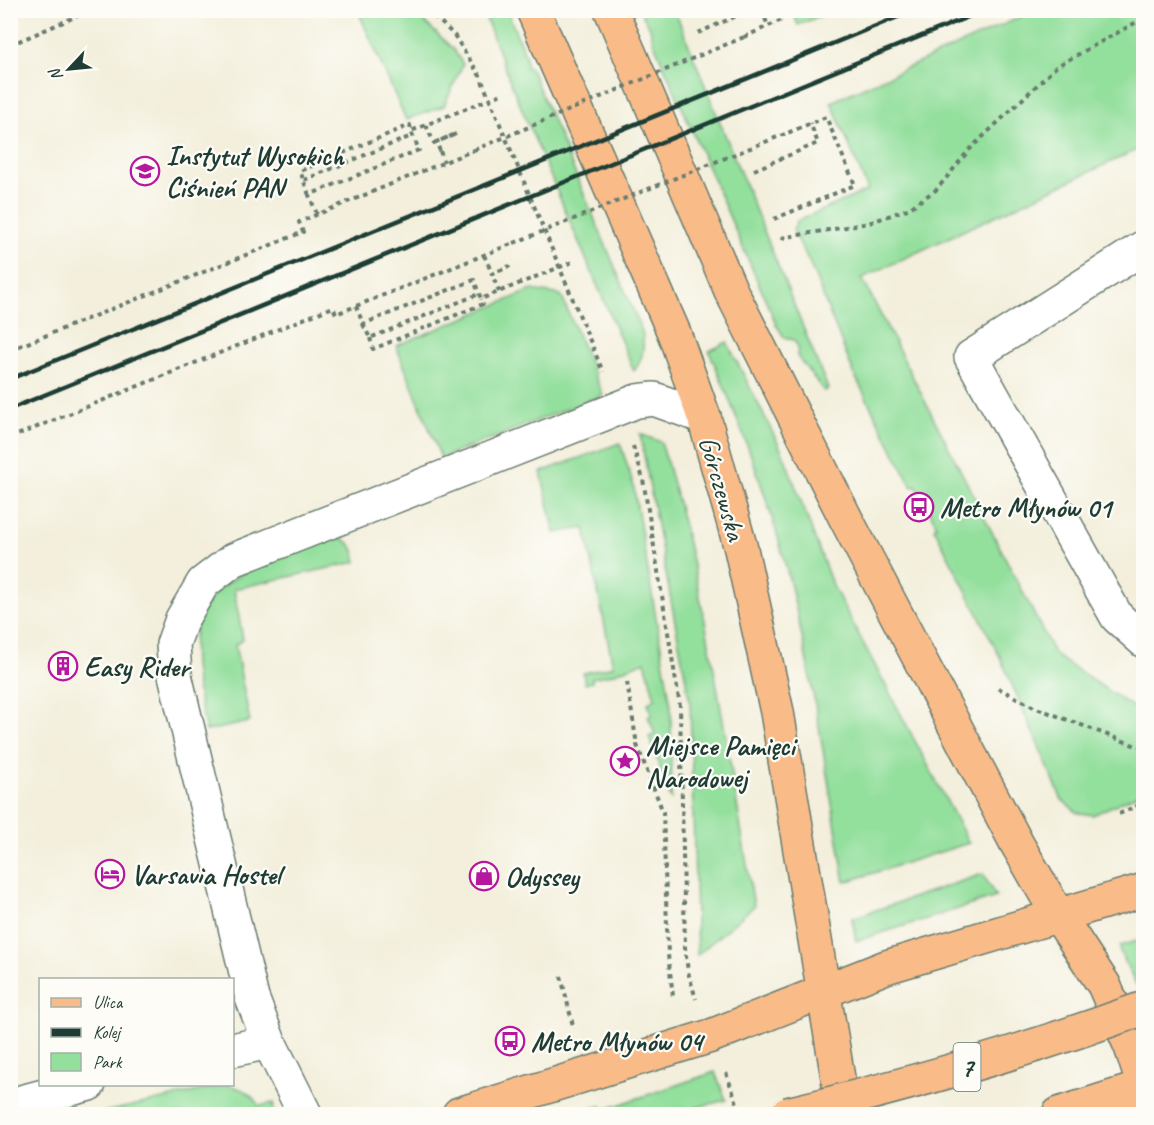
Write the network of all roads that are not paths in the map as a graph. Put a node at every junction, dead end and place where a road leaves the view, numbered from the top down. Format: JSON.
{"nodes":[{"id":1,"x":533,"y":10,"type":"edge"},
{"id":2,"x":611,"y":10,"type":"edge"},
{"id":3,"x":1143,"y":247,"type":"edge"},
{"id":4,"x":704,"y":417,"type":"junction"},
{"id":5,"x":1143,"y":641,"type":"edge"},
{"id":6,"x":1143,"y":890,"type":"edge"},
{"id":7,"x":1058,"y":915,"type":"junction"},
{"id":8,"x":824,"y":992,"type":"junction"},
{"id":9,"x":1143,"y":1008,"type":"edge"},
{"id":10,"x":269,"y":1042,"type":"junction"},
{"id":11,"x":234,"y":1050,"type":"edge"},
{"id":12,"x":81,"y":1086,"type":"edge"},
{"id":13,"x":1143,"y":1087,"type":"edge"},
{"id":14,"x":10,"y":1105,"type":"edge"},
{"id":15,"x":305,"y":1114,"type":"edge"},
{"id":16,"x":459,"y":1114,"type":"edge"},
{"id":17,"x":787,"y":1114,"type":"edge"},
{"id":18,"x":844,"y":1114,"type":"edge"},
{"id":19,"x":1059,"y":1114,"type":"edge"}],
"edges":[{"from":1,"to":4,"type":"main road","name":"Górczewska"},
{"from":2,"to":7,"type":"main road"},
{"from":3,"to":5,"type":"lane"},
{"from":4,"to":8,"type":"main road","name":"Górczewska"},
{"from":4,"to":10,"type":"lane"},
{"from":6,"to":7,"type":"main road"},
{"from":7,"to":8,"type":"main road"},
{"from":7,"to":13,"type":"main road"},
{"from":8,"to":16,"type":"main road"},
{"from":8,"to":18,"type":"main road","name":"Górczewska"},
{"from":9,"to":17,"type":"main road","number":"7","bridge":true},
{"from":10,"to":11,"type":"lane"},
{"from":10,"to":15,"type":"lane"},
{"from":12,"to":14,"type":"lane"},
{"from":13,"to":19,"type":"main road"}]}
